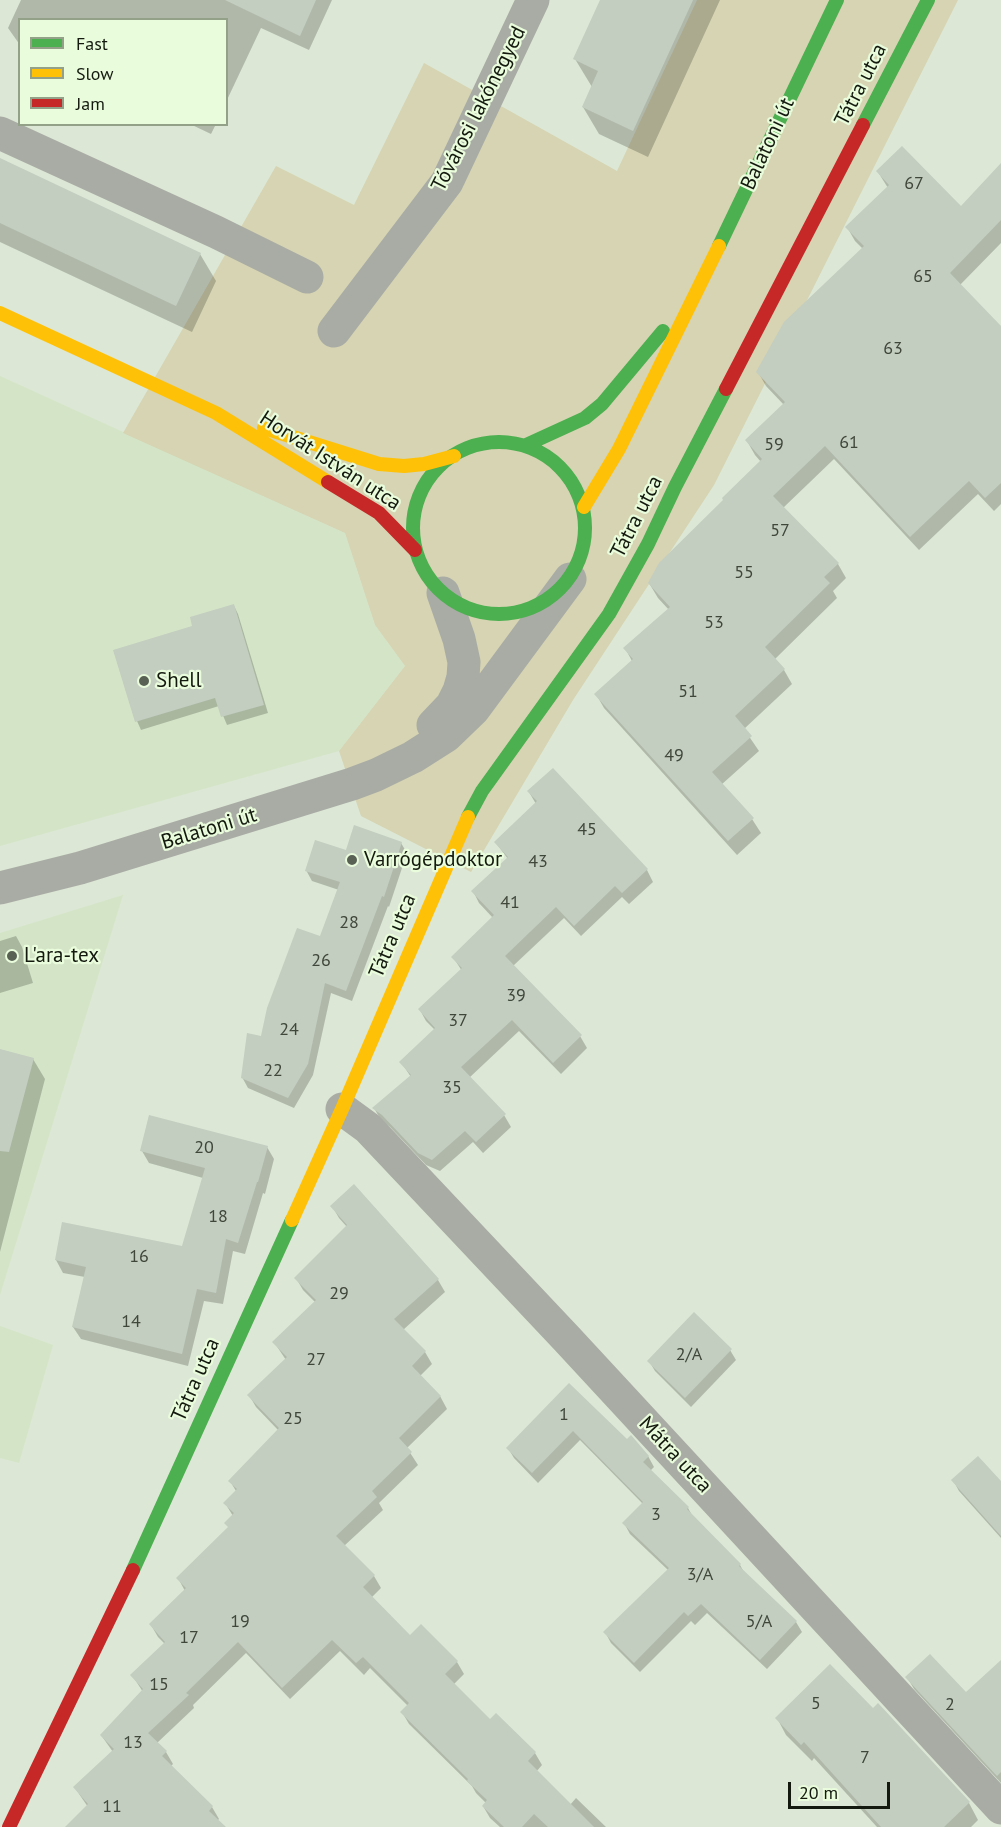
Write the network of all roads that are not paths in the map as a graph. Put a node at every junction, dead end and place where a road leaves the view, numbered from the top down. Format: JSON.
{"nodes":[{"id":1,"x":533,"y":0,"type":"edge"},
{"id":2,"x":837,"y":0,"type":"edge"},
{"id":3,"x":928,"y":0,"type":"edge"},
{"id":4,"x":0,"y":133,"type":"edge"},
{"id":5,"x":307,"y":277,"type":"dead end"},
{"id":6,"x":699,"y":288,"type":"junction"},
{"id":7,"x":0,"y":313,"type":"edge"},
{"id":8,"x":334,"y":331,"type":"dead end"},
{"id":9,"x":216,"y":413,"type":"junction"},
{"id":10,"x":526,"y":445,"type":"junction"},
{"id":11,"x":456,"y":455,"type":"junction"},
{"id":12,"x":584,"y":507,"type":"junction"},
{"id":13,"x":415,"y":550,"type":"junction"},
{"id":14,"x":570,"y":579,"type":"junction"},
{"id":15,"x":443,"y":594,"type":"junction"},
{"id":16,"x":413,"y":757,"type":"junction"},
{"id":17,"x":0,"y":888,"type":"edge"},
{"id":18,"x":342,"y":1110,"type":"junction"},
{"id":19,"x":1001,"y":1807,"type":"edge"},
{"id":20,"x":9,"y":1827,"type":"edge"}],
"edges":[{"from":1,"to":8,"type":"street","name":"Tóvárosi lakónegyed"},
{"from":2,"to":6,"type":"main road","name":"Balatoni út"},
{"from":3,"to":18,"type":"main road","name":"Tátra utca"},
{"from":4,"to":5,"type":"street"},
{"from":6,"to":10,"type":"main road","name":"Balatoni út"},
{"from":6,"to":12,"type":"main road","name":"Balatoni út"},
{"from":7,"to":9,"type":"main road","name":"Horvát István utca"},
{"from":9,"to":11,"type":"main road","name":"Horvát István utca"},
{"from":9,"to":13,"type":"main road","name":"Horvát István utca"},
{"from":10,"to":11,"type":"main road"},
{"from":10,"to":12,"type":"main road"},
{"from":11,"to":13,"type":"main road"},
{"from":12,"to":14,"type":"main road"},
{"from":13,"to":15,"type":"main road"},
{"from":14,"to":15,"type":"main road"},
{"from":14,"to":16,"type":"street","name":"Balatoni út"},
{"from":15,"to":16,"type":"street"},
{"from":16,"to":17,"type":"street","name":"Balatoni út"},
{"from":18,"to":19,"type":"street","name":"Mátra utca"},
{"from":18,"to":20,"type":"main road","name":"Tátra utca"}]}
